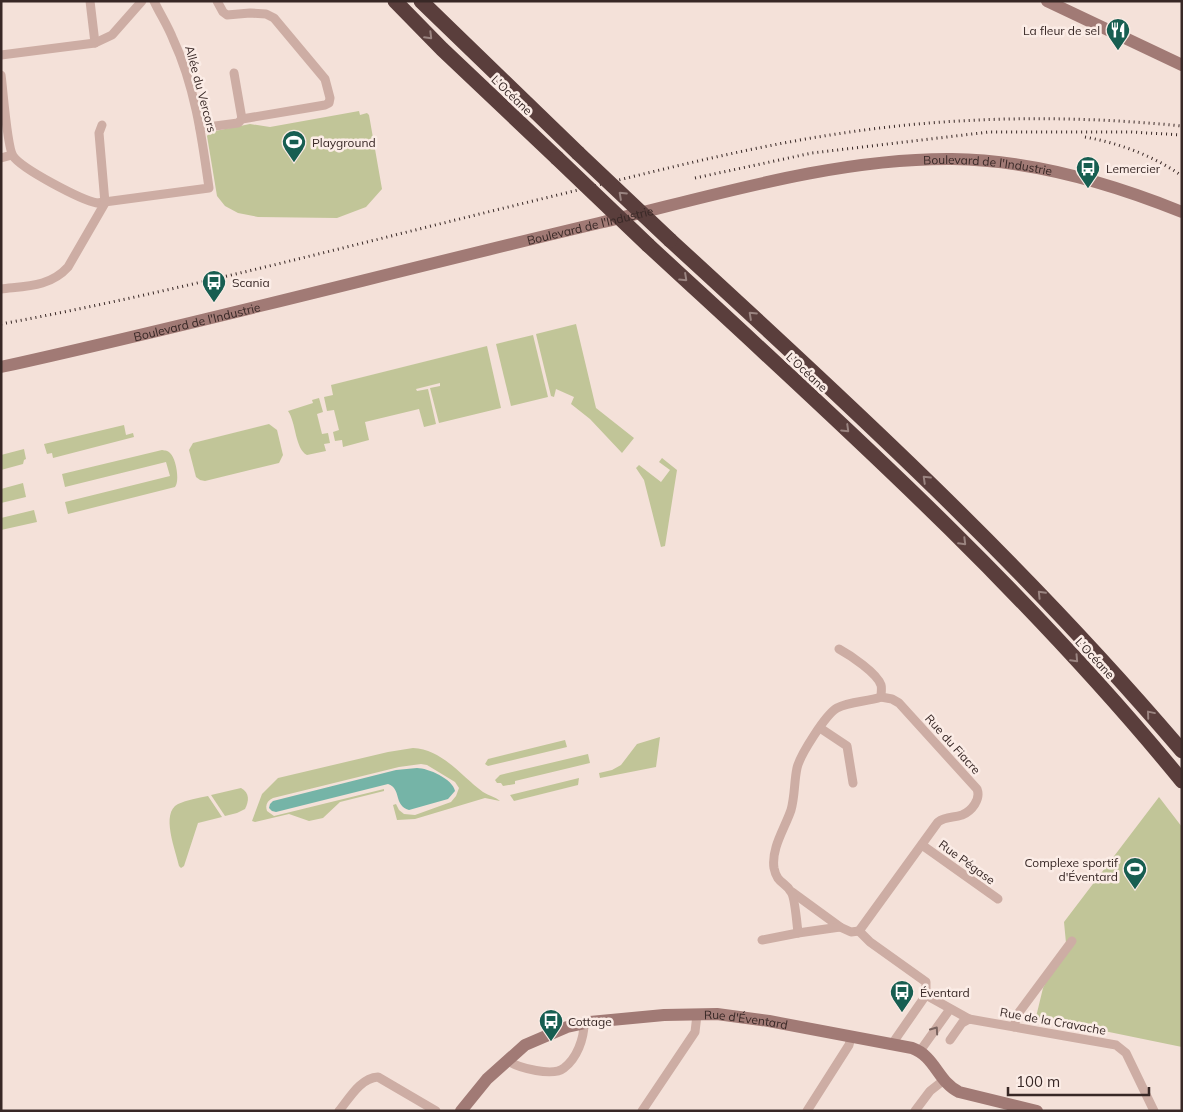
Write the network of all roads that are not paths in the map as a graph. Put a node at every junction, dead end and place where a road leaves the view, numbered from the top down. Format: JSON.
{"nodes":[{"id":1,"x":90,"y":1,"type":"edge"},
{"id":2,"x":142,"y":1,"type":"edge"},
{"id":3,"x":154,"y":1,"type":"edge"},
{"id":4,"x":217,"y":1,"type":"edge"},
{"id":5,"x":395,"y":1,"type":"edge"},
{"id":6,"x":421,"y":1,"type":"edge"},
{"id":7,"x":1047,"y":1,"type":"edge"},
{"id":8,"x":95,"y":43,"type":"junction"},
{"id":9,"x":1,"y":55,"type":"edge"},
{"id":10,"x":1182,"y":65,"type":"edge"},
{"id":11,"x":234,"y":73,"type":"dead end"},
{"id":12,"x":1,"y":75,"type":"edge"},
{"id":13,"x":242,"y":119,"type":"junction"},
{"id":14,"x":102,"y":125,"type":"dead end"},
{"id":15,"x":200,"y":128,"type":"junction"},
{"id":16,"x":12,"y":155,"type":"junction"},
{"id":17,"x":1,"y":158,"type":"edge"},
{"id":18,"x":105,"y":203,"type":"junction"},
{"id":19,"x":1182,"y":212,"type":"edge"},
{"id":20,"x":1,"y":289,"type":"edge"},
{"id":21,"x":1,"y":367,"type":"edge"},
{"id":22,"x":840,"y":649,"type":"dead end"},
{"id":23,"x":881,"y":697,"type":"junction"},
{"id":24,"x":820,"y":728,"type":"junction"},
{"id":25,"x":1182,"y":751,"type":"edge"},
{"id":26,"x":1182,"y":781,"type":"edge"},
{"id":27,"x":853,"y":783,"type":"dead end"},
{"id":28,"x":922,"y":845,"type":"junction"},
{"id":29,"x":792,"y":892,"type":"junction"},
{"id":30,"x":998,"y":899,"type":"dead end"},
{"id":31,"x":840,"y":927,"type":"junction"},
{"id":32,"x":858,"y":931,"type":"junction"},
{"id":33,"x":798,"y":933,"type":"junction"},
{"id":34,"x":762,"y":940,"type":"dead end"},
{"id":35,"x":1072,"y":941,"type":"dead end"},
{"id":36,"x":926,"y":995,"type":"junction"},
{"id":37,"x":950,"y":1009,"type":"junction"},
{"id":38,"x":697,"y":1015,"type":"junction"},
{"id":39,"x":969,"y":1019,"type":"junction"},
{"id":40,"x":584,"y":1023,"type":"junction"},
{"id":41,"x":1014,"y":1026,"type":"junction"},
{"id":42,"x":851,"y":1037,"type":"junction"},
{"id":43,"x":950,"y":1040,"type":"dead end"},
{"id":44,"x":892,"y":1044,"type":"junction"},
{"id":45,"x":920,"y":1051,"type":"junction"},
{"id":46,"x":508,"y":1060,"type":"junction"},
{"id":47,"x":944,"y":1080,"type":"junction"},
{"id":48,"x":465,"y":1109,"type":"edge"},
{"id":49,"x":339,"y":1111,"type":"edge"},
{"id":50,"x":436,"y":1111,"type":"edge"},
{"id":51,"x":642,"y":1111,"type":"edge"},
{"id":52,"x":807,"y":1111,"type":"edge"},
{"id":53,"x":915,"y":1111,"type":"edge"},
{"id":54,"x":1037,"y":1111,"type":"edge"},
{"id":55,"x":1154,"y":1111,"type":"edge"}],
"edges":[{"from":1,"to":8,"type":"street"},
{"from":2,"to":8,"type":"street"},
{"from":3,"to":15,"type":"street","name":"Allée du Vercors"},
{"from":4,"to":13,"type":"street"},
{"from":5,"to":26,"type":"highway","name":"L’Océane","one_way":true,"bridge":true},
{"from":25,"to":6,"type":"highway","name":"L’Océane","one_way":true,"bridge":true},
{"from":7,"to":10,"type":"street"},
{"from":8,"to":9,"type":"street"},
{"from":11,"to":13,"type":"street"},
{"from":12,"to":16,"type":"street"},
{"from":13,"to":15,"type":"street"},
{"from":14,"to":18,"type":"street"},
{"from":15,"to":18,"type":"street","name":"Allée du Vercors"},
{"from":16,"to":17,"type":"street"},
{"from":16,"to":18,"type":"street"},
{"from":18,"to":20,"type":"street"},
{"from":19,"to":21,"type":"street","name":"Boulevard de l'Industrie"},
{"from":22,"to":23,"type":"street"},
{"from":23,"to":24,"type":"street"},
{"from":23,"to":28,"type":"street","name":"Rue du Fiacre"},
{"from":24,"to":27,"type":"street"},
{"from":24,"to":29,"type":"street"},
{"from":28,"to":30,"type":"street","name":"Rue Pégase"},
{"from":28,"to":32,"type":"street","name":"Rue du Fiacre"},
{"from":29,"to":31,"type":"street"},
{"from":29,"to":33,"type":"street"},
{"from":31,"to":32,"type":"street"},
{"from":31,"to":33,"type":"street"},
{"from":32,"to":36,"type":"street"},
{"from":33,"to":34,"type":"street"},
{"from":35,"to":41,"type":"street"},
{"from":36,"to":37,"type":"street","name":"Rue de la Cravache"},
{"from":36,"to":44,"type":"street"},
{"from":37,"to":39,"type":"street","name":"Rue de la Cravache"},
{"from":45,"to":37,"type":"street","one_way":true},
{"from":38,"to":40,"type":"street","name":"Rue d'Éventard"},
{"from":38,"to":42,"type":"street","name":"Rue d'Éventard"},
{"from":38,"to":51,"type":"street"},
{"from":39,"to":41,"type":"street","name":"Rue de la Cravache"},
{"from":39,"to":43,"type":"street"},
{"from":40,"to":46,"type":"street","name":"Rue d'Éventard"},
{"from":40,"to":46,"type":"street"},
{"from":41,"to":55,"type":"street","name":"Rue de la Cravache"},
{"from":42,"to":44,"type":"street","name":"Rue d'Éventard"},
{"from":42,"to":52,"type":"street"},
{"from":44,"to":45,"type":"street","name":"Rue d'Éventard"},
{"from":45,"to":47,"type":"street"},
{"from":46,"to":48,"type":"street","name":"Rue d'Éventard"},
{"from":47,"to":53,"type":"street"},
{"from":47,"to":54,"type":"street"},
{"from":49,"to":50,"type":"street"}]}
